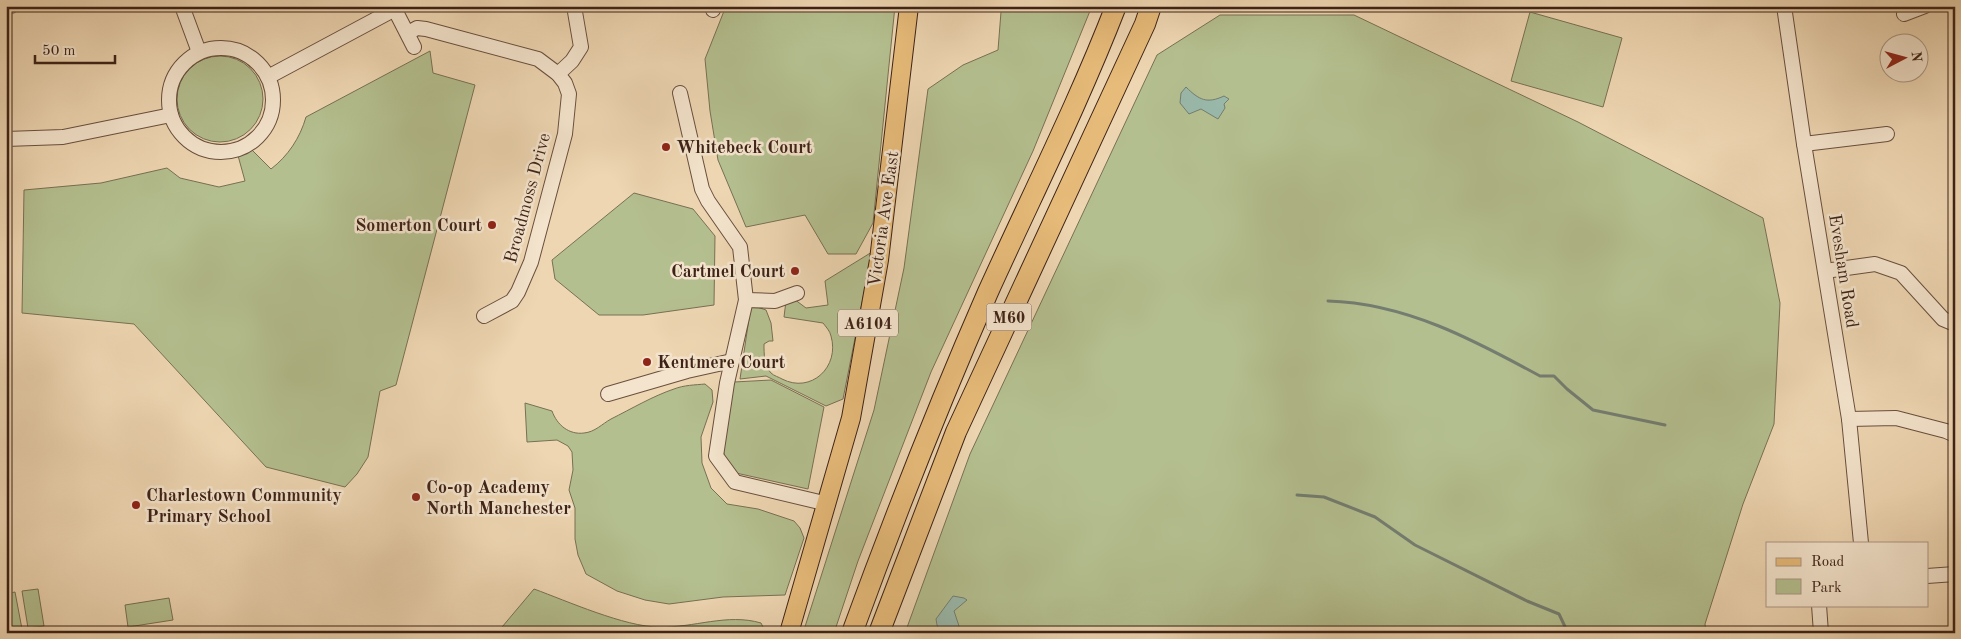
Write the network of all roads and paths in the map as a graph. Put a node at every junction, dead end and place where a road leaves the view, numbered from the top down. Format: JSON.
{"nodes":[{"id":1,"x":11,"y":6,"type":"edge"},
{"id":2,"x":182,"y":6,"type":"edge"},
{"id":3,"x":574,"y":6,"type":"edge"},
{"id":4,"x":909,"y":6,"type":"edge"},
{"id":5,"x":1116,"y":6,"type":"edge"},
{"id":6,"x":1151,"y":6,"type":"edge"},
{"id":7,"x":1784,"y":6,"type":"edge"},
{"id":8,"x":1925,"y":6,"type":"edge"},
{"id":9,"x":6,"y":8,"type":"edge"},
{"id":10,"x":394,"y":8,"type":"edge"},
{"id":11,"x":1905,"y":15,"type":"dead end"},
{"id":12,"x":408,"y":32,"type":"junction"},
{"id":13,"x":414,"y":47,"type":"dead end"},
{"id":14,"x":199,"y":52,"type":"junction"},
{"id":15,"x":558,"y":74,"type":"junction"},
{"id":16,"x":268,"y":77,"type":"junction"},
{"id":17,"x":680,"y":93,"type":"dead end"},
{"id":18,"x":171,"y":114,"type":"junction"},
{"id":19,"x":1887,"y":133,"type":"dead end"},
{"id":20,"x":6,"y":139,"type":"edge"},
{"id":21,"x":1804,"y":144,"type":"junction"},
{"id":22,"x":1824,"y":270,"type":"junction"},
{"id":23,"x":797,"y":293,"type":"dead end"},
{"id":24,"x":746,"y":300,"type":"junction"},
{"id":25,"x":484,"y":316,"type":"dead end"},
{"id":26,"x":1955,"y":324,"type":"edge"},
{"id":27,"x":732,"y":361,"type":"junction"},
{"id":28,"x":608,"y":394,"type":"dead end"},
{"id":29,"x":1849,"y":420,"type":"junction"},
{"id":30,"x":1955,"y":435,"type":"edge"},
{"id":31,"x":828,"y":504,"type":"junction"},
{"id":32,"x":1861,"y":542,"type":"edge"},
{"id":33,"x":1955,"y":574,"type":"edge"},
{"id":34,"x":1928,"y":576,"type":"edge"},
{"id":35,"x":1819,"y":606,"type":"edge"},
{"id":36,"x":789,"y":633,"type":"edge"},
{"id":37,"x":852,"y":633,"type":"edge"},
{"id":38,"x":879,"y":633,"type":"edge"},
{"id":39,"x":1821,"y":633,"type":"edge"}],
"edges":[{"from":1,"to":9,"type":"street"},
{"from":2,"to":14,"type":"street"},
{"from":3,"to":15,"type":"street"},
{"from":4,"to":31,"type":"main road","name":"Victoria Ave East","number":"A6104"},
{"from":5,"to":37,"type":"highway","number":"M60"},
{"from":6,"to":38,"type":"highway","number":"M60"},
{"from":7,"to":21,"type":"street","name":"Evesham Road"},
{"from":8,"to":11,"type":"street"},
{"from":10,"to":12,"type":"street"},
{"from":10,"to":16,"type":"street"},
{"from":12,"to":13,"type":"street"},
{"from":12,"to":15,"type":"street"},
{"from":14,"to":16,"type":"street"},
{"from":14,"to":18,"type":"street"},
{"from":15,"to":25,"type":"street","name":"Broadmoss Drive"},
{"from":16,"to":18,"type":"street"},
{"from":17,"to":24,"type":"street"},
{"from":18,"to":20,"type":"street"},
{"from":19,"to":21,"type":"street"},
{"from":21,"to":22,"type":"street","name":"Evesham Road"},
{"from":22,"to":26,"type":"street"},
{"from":22,"to":29,"type":"street","name":"Evesham Road"},
{"from":23,"to":24,"type":"street"},
{"from":24,"to":27,"type":"street"},
{"from":27,"to":28,"type":"street"},
{"from":27,"to":31,"type":"street"},
{"from":29,"to":30,"type":"street"},
{"from":29,"to":32,"type":"street","name":"Evesham Road"},
{"from":31,"to":36,"type":"main road","name":"Victoria Ave East","number":"A6104"},
{"from":33,"to":34,"type":"street"},
{"from":35,"to":39,"type":"street"}]}
